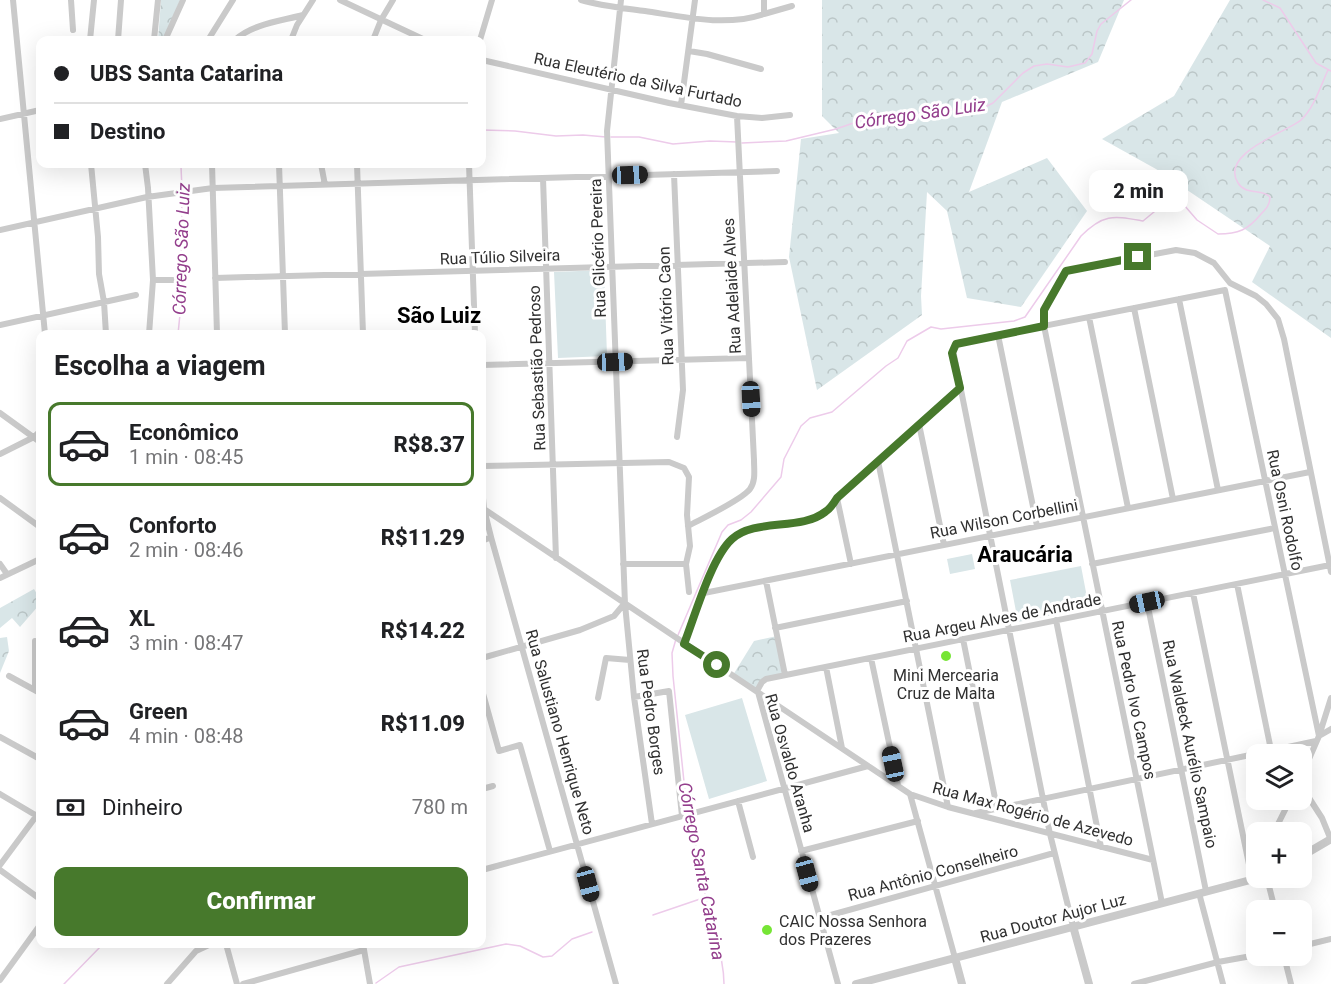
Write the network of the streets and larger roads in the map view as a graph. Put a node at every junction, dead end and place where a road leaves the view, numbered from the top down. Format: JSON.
{"nodes":[{"id":1,"x":13,"y":0,"type":"edge"},
{"id":2,"x":71,"y":0,"type":"edge"},
{"id":3,"x":94,"y":0,"type":"edge"},
{"id":4,"x":121,"y":0,"type":"edge"},
{"id":5,"x":158,"y":0,"type":"edge"},
{"id":6,"x":183,"y":0,"type":"edge"},
{"id":7,"x":233,"y":0,"type":"edge"},
{"id":8,"x":313,"y":0,"type":"edge"},
{"id":9,"x":340,"y":0,"type":"edge"},
{"id":10,"x":393,"y":0,"type":"edge"},
{"id":11,"x":492,"y":0,"type":"edge"},
{"id":12,"x":581,"y":0,"type":"edge"},
{"id":13,"x":621,"y":0,"type":"edge"},
{"id":14,"x":695,"y":0,"type":"edge"},
{"id":15,"x":764,"y":0,"type":"edge"},
{"id":16,"x":792,"y":6,"type":"dead end"},
{"id":17,"x":620,"y":8,"type":"junction"},
{"id":18,"x":764,"y":14,"type":"junction"},
{"id":19,"x":303,"y":15,"type":"junction"},
{"id":20,"x":693,"y":18,"type":"junction"},
{"id":21,"x":381,"y":20,"type":"junction"},
{"id":22,"x":73,"y":30,"type":"dead end"},
{"id":23,"x":90,"y":36,"type":"edge"},
{"id":24,"x":118,"y":36,"type":"edge"},
{"id":25,"x":154,"y":36,"type":"edge"},
{"id":26,"x":167,"y":36,"type":"edge"},
{"id":27,"x":210,"y":36,"type":"edge"},
{"id":28,"x":240,"y":36,"type":"edge"},
{"id":29,"x":293,"y":36,"type":"edge"},
{"id":30,"x":375,"y":36,"type":"edge"},
{"id":31,"x":416,"y":36,"type":"edge"},
{"id":32,"x":481,"y":36,"type":"edge"},
{"id":33,"x":689,"y":51,"type":"junction"},
{"id":34,"x":486,"y":61,"type":"edge"},
{"id":35,"x":761,"y":69,"type":"dead end"},
{"id":36,"x":611,"y":90,"type":"junction"},
{"id":37,"x":681,"y":105,"type":"junction"},
{"id":38,"x":36,"y":111,"type":"edge"},
{"id":39,"x":24,"y":114,"type":"junction"},
{"id":40,"x":790,"y":115,"type":"dead end"},
{"id":41,"x":737,"y":116,"type":"junction"},
{"id":42,"x":0,"y":119,"type":"edge"},
{"id":43,"x":92,"y":168,"type":"edge"},
{"id":44,"x":146,"y":168,"type":"edge"},
{"id":45,"x":212,"y":168,"type":"edge"},
{"id":46,"x":279,"y":168,"type":"edge"},
{"id":47,"x":322,"y":168,"type":"edge"},
{"id":48,"x":357,"y":168,"type":"edge"},
{"id":49,"x":469,"y":168,"type":"edge"},
{"id":50,"x":777,"y":171,"type":"dead end"},
{"id":51,"x":740,"y":172,"type":"junction"},
{"id":52,"x":674,"y":174,"type":"junction"},
{"id":53,"x":608,"y":176,"type":"junction"},
{"id":54,"x":543,"y":178,"type":"junction"},
{"id":55,"x":470,"y":180,"type":"junction"},
{"id":56,"x":358,"y":184,"type":"junction"},
{"id":57,"x":325,"y":185,"type":"junction"},
{"id":58,"x":280,"y":186,"type":"junction"},
{"id":59,"x":213,"y":188,"type":"junction"},
{"id":60,"x":147,"y":197,"type":"junction"},
{"id":61,"x":96,"y":208,"type":"junction"},
{"id":62,"x":34,"y":222,"type":"junction"},
{"id":63,"x":0,"y":230,"type":"edge"},
{"id":64,"x":785,"y":262,"type":"dead end"},
{"id":65,"x":744,"y":263,"type":"junction"},
{"id":66,"x":678,"y":265,"type":"junction"},
{"id":67,"x":612,"y":267,"type":"junction"},
{"id":68,"x":546,"y":269,"type":"junction"},
{"id":69,"x":473,"y":271,"type":"junction"},
{"id":70,"x":361,"y":274,"type":"junction"},
{"id":71,"x":283,"y":276,"type":"junction"},
{"id":72,"x":215,"y":279,"type":"junction"},
{"id":73,"x":153,"y":280,"type":"junction"},
{"id":74,"x":176,"y":280,"type":"dead end"},
{"id":75,"x":1230,"y":283,"type":"junction"},
{"id":76,"x":1225,"y":290,"type":"junction"},
{"id":77,"x":136,"y":296,"type":"dead end"},
{"id":78,"x":1179,"y":299,"type":"junction"},
{"id":79,"x":104,"y":302,"type":"junction"},
{"id":80,"x":1134,"y":308,"type":"junction"},
{"id":81,"x":43,"y":316,"type":"junction"},
{"id":82,"x":1089,"y":317,"type":"junction"},
{"id":83,"x":0,"y":325,"type":"edge"},
{"id":84,"x":1044,"y":326,"type":"junction"},
{"id":85,"x":45,"y":330,"type":"edge"},
{"id":86,"x":106,"y":330,"type":"edge"},
{"id":87,"x":149,"y":330,"type":"edge"},
{"id":88,"x":217,"y":330,"type":"edge"},
{"id":89,"x":285,"y":330,"type":"edge"},
{"id":90,"x":363,"y":330,"type":"edge"},
{"id":91,"x":475,"y":330,"type":"edge"},
{"id":92,"x":998,"y":335,"type":"junction"},
{"id":93,"x":749,"y":358,"type":"junction"},
{"id":94,"x":682,"y":360,"type":"junction"},
{"id":95,"x":615,"y":362,"type":"junction"},
{"id":96,"x":550,"y":364,"type":"junction"},
{"id":97,"x":486,"y":366,"type":"edge"},
{"id":98,"x":960,"y":388,"type":"junction"},
{"id":99,"x":0,"y":413,"type":"edge"},
{"id":100,"x":919,"y":424,"type":"junction"},
{"id":101,"x":34,"y":437,"type":"joint"},
{"id":102,"x":676,"y":437,"type":"dead end"},
{"id":103,"x":0,"y":454,"type":"edge"},
{"id":104,"x":878,"y":461,"type":"junction"},
{"id":105,"x":619,"y":463,"type":"junction"},
{"id":106,"x":554,"y":465,"type":"junction"},
{"id":107,"x":486,"y":466,"type":"edge"},
{"id":108,"x":1310,"y":472,"type":"junction"},
{"id":109,"x":1265,"y":481,"type":"junction"},
{"id":110,"x":1218,"y":490,"type":"junction"},
{"id":111,"x":0,"y":498,"type":"edge"},
{"id":112,"x":837,"y":498,"type":"junction"},
{"id":113,"x":1173,"y":499,"type":"junction"},
{"id":114,"x":1128,"y":508,"type":"junction"},
{"id":115,"x":486,"y":510,"type":"edge"},
{"id":116,"x":486,"y":517,"type":"edge"},
{"id":117,"x":1083,"y":517,"type":"junction"},
{"id":118,"x":36,"y":524,"type":"edge"},
{"id":119,"x":688,"y":526,"type":"junction"},
{"id":120,"x":1037,"y":526,"type":"junction"},
{"id":121,"x":1275,"y":528,"type":"junction"},
{"id":122,"x":990,"y":536,"type":"junction"},
{"id":123,"x":491,"y":537,"type":"junction"},
{"id":124,"x":486,"y":539,"type":"edge"},
{"id":125,"x":944,"y":545,"type":"junction"},
{"id":126,"x":897,"y":554,"type":"junction"},
{"id":127,"x":556,"y":558,"type":"junction"},
{"id":128,"x":36,"y":561,"type":"edge"},
{"id":129,"x":0,"y":564,"type":"edge"},
{"id":130,"x":623,"y":564,"type":"junction"},
{"id":131,"x":686,"y":564,"type":"junction"},
{"id":132,"x":851,"y":564,"type":"junction"},
{"id":133,"x":1092,"y":564,"type":"junction"},
{"id":134,"x":1330,"y":569,"type":"edge"},
{"id":135,"x":7,"y":574,"type":"junction"},
{"id":136,"x":1284,"y":574,"type":"junction"},
{"id":137,"x":0,"y":578,"type":"edge"},
{"id":138,"x":766,"y":581,"type":"junction"},
{"id":139,"x":1237,"y":584,"type":"junction"},
{"id":140,"x":689,"y":592,"type":"dead end"},
{"id":141,"x":704,"y":593,"type":"junction"},
{"id":142,"x":1192,"y":593,"type":"junction"},
{"id":143,"x":907,"y":601,"type":"junction"},
{"id":144,"x":1147,"y":602,"type":"junction"},
{"id":145,"x":625,"y":604,"type":"junction"},
{"id":146,"x":1102,"y":611,"type":"junction"},
{"id":147,"x":1056,"y":620,"type":"junction"},
{"id":148,"x":775,"y":628,"type":"junction"},
{"id":149,"x":1009,"y":630,"type":"junction"},
{"id":150,"x":963,"y":639,"type":"junction"},
{"id":151,"x":34,"y":641,"type":"dead end"},
{"id":152,"x":682,"y":643,"type":"junction"},
{"id":153,"x":522,"y":647,"type":"junction"},
{"id":154,"x":916,"y":649,"type":"junction"},
{"id":155,"x":486,"y":657,"type":"edge"},
{"id":156,"x":871,"y":658,"type":"junction"},
{"id":157,"x":630,"y":660,"type":"junction"},
{"id":158,"x":36,"y":666,"type":"edge"},
{"id":159,"x":826,"y":667,"type":"junction"},
{"id":160,"x":785,"y":675,"type":"junction"},
{"id":161,"x":9,"y":676,"type":"dead end"},
{"id":162,"x":36,"y":691,"type":"edge"},
{"id":163,"x":757,"y":691,"type":"junction"},
{"id":164,"x":634,"y":697,"type":"junction"},
{"id":165,"x":598,"y":698,"type":"dead end"},
{"id":166,"x":1331,"y":698,"type":"edge"},
{"id":167,"x":486,"y":704,"type":"edge"},
{"id":168,"x":1331,"y":729,"type":"edge"},
{"id":169,"x":0,"y":737,"type":"edge"},
{"id":170,"x":1317,"y":738,"type":"junction"},
{"id":171,"x":1269,"y":744,"type":"edge"},
{"id":172,"x":1294,"y":744,"type":"edge"},
{"id":173,"x":842,"y":748,"type":"junction"},
{"id":174,"x":1312,"y":750,"type":"edge"},
{"id":175,"x":1246,"y":755,"type":"edge"},
{"id":176,"x":36,"y":757,"type":"edge"},
{"id":177,"x":1227,"y":759,"type":"junction"},
{"id":178,"x":868,"y":766,"type":"junction"},
{"id":179,"x":1181,"y":769,"type":"junction"},
{"id":180,"x":1136,"y":778,"type":"junction"},
{"id":181,"x":898,"y":785,"type":"junction"},
{"id":182,"x":493,"y":786,"type":"dead end"},
{"id":183,"x":486,"y":788,"type":"edge"},
{"id":184,"x":784,"y":789,"type":"junction"},
{"id":185,"x":1090,"y":789,"type":"junction"},
{"id":186,"x":0,"y":794,"type":"edge"},
{"id":187,"x":910,"y":794,"type":"junction"},
{"id":188,"x":1042,"y":799,"type":"junction"},
{"id":189,"x":738,"y":801,"type":"junction"},
{"id":190,"x":1312,"y":802,"type":"edge"},
{"id":191,"x":948,"y":807,"type":"junction"},
{"id":192,"x":997,"y":808,"type":"junction"},
{"id":193,"x":36,"y":812,"type":"edge"},
{"id":194,"x":973,"y":814,"type":"junction"},
{"id":195,"x":684,"y":815,"type":"junction"},
{"id":196,"x":36,"y":817,"type":"edge"},
{"id":197,"x":918,"y":821,"type":"junction"},
{"id":198,"x":652,"y":824,"type":"junction"},
{"id":199,"x":1050,"y":834,"type":"junction"},
{"id":200,"x":1331,"y":839,"type":"edge"},
{"id":201,"x":1246,"y":840,"type":"edge"},
{"id":202,"x":577,"y":844,"type":"junction"},
{"id":203,"x":1101,"y":847,"type":"junction"},
{"id":204,"x":1312,"y":850,"type":"edge"},
{"id":205,"x":550,"y":851,"type":"junction"},
{"id":206,"x":801,"y":851,"type":"junction"},
{"id":207,"x":1054,"y":853,"type":"junction"},
{"id":208,"x":753,"y":857,"type":"dead end"},
{"id":209,"x":1153,"y":860,"type":"junction"},
{"id":210,"x":0,"y":865,"type":"edge"},
{"id":211,"x":486,"y":869,"type":"edge"},
{"id":212,"x":0,"y":870,"type":"edge"},
{"id":213,"x":1246,"y":880,"type":"edge"},
{"id":214,"x":936,"y":886,"type":"junction"},
{"id":215,"x":1202,"y":892,"type":"junction"},
{"id":216,"x":36,"y":896,"type":"edge"},
{"id":217,"x":1162,"y":903,"type":"junction"},
{"id":218,"x":819,"y":918,"type":"junction"},
{"id":219,"x":1073,"y":926,"type":"junction"},
{"id":220,"x":36,"y":930,"type":"edge"},
{"id":221,"x":1331,"y":939,"type":"edge"},
{"id":222,"x":1312,"y":944,"type":"edge"},
{"id":223,"x":202,"y":948,"type":"edge"},
{"id":224,"x":227,"y":948,"type":"edge"},
{"id":225,"x":357,"y":948,"type":"edge"},
{"id":226,"x":363,"y":948,"type":"edge"},
{"id":227,"x":1246,"y":957,"type":"edge"},
{"id":228,"x":955,"y":958,"type":"junction"},
{"id":229,"x":1218,"y":962,"type":"junction"},
{"id":230,"x":1286,"y":966,"type":"edge"},
{"id":231,"x":0,"y":980,"type":"edge"},
{"id":232,"x":167,"y":984,"type":"edge"},
{"id":233,"x":237,"y":984,"type":"edge"},
{"id":234,"x":243,"y":984,"type":"edge"},
{"id":235,"x":370,"y":984,"type":"edge"},
{"id":236,"x":616,"y":984,"type":"edge"},
{"id":237,"x":838,"y":984,"type":"edge"},
{"id":238,"x":856,"y":984,"type":"edge"},
{"id":239,"x":962,"y":984,"type":"edge"},
{"id":240,"x":1089,"y":984,"type":"edge"},
{"id":241,"x":1134,"y":984,"type":"edge"},
{"id":242,"x":1223,"y":984,"type":"edge"},
{"id":243,"x":1291,"y":984,"type":"edge"}],
"edges":[{"from":1,"to":39,"type":"street"},
{"from":2,"to":22,"type":"street"},
{"from":3,"to":23,"type":"street"},
{"from":4,"to":24,"type":"street"},
{"from":5,"to":25,"type":"street"},
{"from":6,"to":26,"type":"street"},
{"from":7,"to":27,"type":"street"},
{"from":8,"to":19,"type":"street"},
{"from":9,"to":21,"type":"street"},
{"from":10,"to":21,"type":"street"},
{"from":11,"to":32,"type":"street"},
{"from":12,"to":17,"type":"street"},
{"from":13,"to":17,"type":"street","name":"Rua Glicério Pereira"},
{"from":14,"to":20,"type":"street"},
{"from":15,"to":18,"type":"street"},
{"from":16,"to":18,"type":"street"},
{"from":17,"to":20,"type":"street"},
{"from":17,"to":36,"type":"street","name":"Rua Glicério Pereira"},
{"from":18,"to":20,"type":"street"},
{"from":19,"to":28,"type":"street"},
{"from":19,"to":29,"type":"street"},
{"from":20,"to":33,"type":"street"},
{"from":21,"to":30,"type":"street"},
{"from":21,"to":31,"type":"street"},
{"from":33,"to":35,"type":"street"},
{"from":33,"to":37,"type":"street"},
{"from":34,"to":36,"type":"street","name":"Rua Eleutério da Silva Furtado"},
{"from":36,"to":37,"type":"street","name":"Rua Eleutério da Silva Furtado"},
{"from":36,"to":53,"type":"street","name":"Rua Glicério Pereira"},
{"from":37,"to":41,"type":"street","name":"Rua Eleutério da Silva Furtado"},
{"from":38,"to":39,"type":"street"},
{"from":39,"to":42,"type":"street"},
{"from":39,"to":62,"type":"street"},
{"from":40,"to":41,"type":"street","name":"Rua Eleutério da Silva Furtado"},
{"from":41,"to":51,"type":"street","name":"Rua Adelaide Alves"},
{"from":43,"to":61,"type":"street"},
{"from":44,"to":60,"type":"street"},
{"from":45,"to":59,"type":"street"},
{"from":46,"to":58,"type":"street"},
{"from":47,"to":57,"type":"street"},
{"from":48,"to":56,"type":"street"},
{"from":49,"to":55,"type":"street"},
{"from":50,"to":51,"type":"street"},
{"from":51,"to":52,"type":"street"},
{"from":51,"to":65,"type":"street","name":"Rua Adelaide Alves"},
{"from":52,"to":53,"type":"street"},
{"from":52,"to":66,"type":"street","name":"Rua Vitório Caon"},
{"from":53,"to":54,"type":"street"},
{"from":53,"to":67,"type":"street","name":"Rua Glicério Pereira"},
{"from":54,"to":55,"type":"street"},
{"from":54,"to":68,"type":"street","name":"Rua Sebastião Pedroso"},
{"from":55,"to":56,"type":"street"},
{"from":55,"to":69,"type":"street"},
{"from":56,"to":57,"type":"street"},
{"from":56,"to":70,"type":"street"},
{"from":57,"to":58,"type":"street"},
{"from":58,"to":59,"type":"street"},
{"from":58,"to":71,"type":"street"},
{"from":59,"to":60,"type":"street"},
{"from":59,"to":72,"type":"street"},
{"from":60,"to":61,"type":"street"},
{"from":60,"to":73,"type":"street"},
{"from":61,"to":62,"type":"street"},
{"from":61,"to":79,"type":"street"},
{"from":62,"to":63,"type":"street"},
{"from":62,"to":81,"type":"street"},
{"from":64,"to":65,"type":"street","name":"Rua Túlio Silveira"},
{"from":65,"to":66,"type":"street","name":"Rua Túlio Silveira"},
{"from":65,"to":93,"type":"street","name":"Rua Adelaide Alves"},
{"from":66,"to":67,"type":"street","name":"Rua Túlio Silveira"},
{"from":66,"to":94,"type":"street","name":"Rua Vitório Caon"},
{"from":67,"to":68,"type":"street","name":"Rua Túlio Silveira"},
{"from":67,"to":95,"type":"street","name":"Rua Glicério Pereira"},
{"from":68,"to":69,"type":"street","name":"Rua Túlio Silveira"},
{"from":68,"to":96,"type":"street","name":"Rua Sebastião Pedroso"},
{"from":69,"to":70,"type":"street","name":"Rua Túlio Silveira"},
{"from":69,"to":91,"type":"street"},
{"from":70,"to":71,"type":"street","name":"Rua Túlio Silveira"},
{"from":70,"to":90,"type":"street"},
{"from":71,"to":72,"type":"street","name":"Rua Túlio Silveira"},
{"from":71,"to":89,"type":"street"},
{"from":72,"to":88,"type":"street"},
{"from":73,"to":74,"type":"street"},
{"from":73,"to":87,"type":"street"},
{"from":75,"to":76,"type":"street"},
{"from":75,"to":84,"type":"street"},
{"from":75,"to":108,"type":"street"},
{"from":76,"to":78,"type":"street"},
{"from":76,"to":109,"type":"street","name":"Rua Osni Rodolfo"},
{"from":77,"to":79,"type":"street"},
{"from":78,"to":80,"type":"street"},
{"from":78,"to":110,"type":"street"},
{"from":79,"to":81,"type":"street"},
{"from":79,"to":86,"type":"street"},
{"from":80,"to":82,"type":"street"},
{"from":80,"to":113,"type":"street"},
{"from":81,"to":83,"type":"street"},
{"from":81,"to":85,"type":"street"},
{"from":82,"to":84,"type":"street"},
{"from":82,"to":114,"type":"street"},
{"from":84,"to":92,"type":"street"},
{"from":84,"to":117,"type":"street","name":"Rua Pedro Ivo Campos"},
{"from":92,"to":98,"type":"street"},
{"from":92,"to":120,"type":"street"},
{"from":93,"to":94,"type":"street"},
{"from":93,"to":119,"type":"street","name":"Rua Adelaide Alves"},
{"from":94,"to":95,"type":"street"},
{"from":94,"to":102,"type":"street","name":"Rua Vitório Caon"},
{"from":95,"to":96,"type":"street"},
{"from":95,"to":105,"type":"street","name":"Rua Glicério Pereira"},
{"from":96,"to":97,"type":"street"},
{"from":96,"to":106,"type":"street","name":"Rua Sebastião Pedroso"},
{"from":98,"to":100,"type":"street"},
{"from":98,"to":122,"type":"street"},
{"from":99,"to":101,"type":"street"},
{"from":100,"to":104,"type":"street"},
{"from":100,"to":125,"type":"street"},
{"from":101,"to":103,"type":"street"},
{"from":104,"to":112,"type":"street"},
{"from":104,"to":126,"type":"street"},
{"from":105,"to":106,"type":"street"},
{"from":105,"to":119,"type":"street"},
{"from":105,"to":130,"type":"street","name":"Rua Glicério Pereira"},
{"from":106,"to":107,"type":"street"},
{"from":106,"to":127,"type":"street","name":"Rua Sebastião Pedroso"},
{"from":108,"to":109,"type":"street","name":"Rua Wilson Corbellini"},
{"from":108,"to":134,"type":"street"},
{"from":109,"to":110,"type":"street","name":"Rua Wilson Corbellini"},
{"from":109,"to":121,"type":"street","name":"Rua Osni Rodolfo"},
{"from":110,"to":113,"type":"street","name":"Rua Wilson Corbellini"},
{"from":111,"to":118,"type":"street"},
{"from":112,"to":132,"type":"street"},
{"from":112,"to":141,"type":"street"},
{"from":113,"to":114,"type":"street","name":"Rua Wilson Corbellini"},
{"from":114,"to":117,"type":"street","name":"Rua Wilson Corbellini"},
{"from":115,"to":127,"type":"street","name":"Rua Osvaldo Aranha"},
{"from":116,"to":123,"type":"street","name":"Rua Salustiano Henrique Neto"},
{"from":117,"to":120,"type":"street","name":"Rua Wilson Corbellini"},
{"from":117,"to":133,"type":"street","name":"Rua Pedro Ivo Campos"},
{"from":119,"to":131,"type":"street"},
{"from":120,"to":122,"type":"street","name":"Rua Wilson Corbellini"},
{"from":121,"to":133,"type":"street"},
{"from":121,"to":136,"type":"street","name":"Rua Osni Rodolfo"},
{"from":122,"to":125,"type":"street","name":"Rua Wilson Corbellini"},
{"from":122,"to":149,"type":"street"},
{"from":123,"to":124,"type":"street"},
{"from":123,"to":153,"type":"street","name":"Rua Salustiano Henrique Neto"},
{"from":125,"to":126,"type":"street","name":"Rua Wilson Corbellini"},
{"from":126,"to":132,"type":"street","name":"Rua Wilson Corbellini"},
{"from":126,"to":143,"type":"street"},
{"from":127,"to":145,"type":"street","name":"Rua Osvaldo Aranha"},
{"from":128,"to":135,"type":"street"},
{"from":129,"to":135,"type":"street"},
{"from":130,"to":131,"type":"street"},
{"from":130,"to":145,"type":"street","name":"Rua Glicério Pereira"},
{"from":131,"to":140,"type":"street"},
{"from":132,"to":138,"type":"street","name":"Rua Wilson Corbellini"},
{"from":133,"to":146,"type":"street","name":"Rua Pedro Ivo Campos"},
{"from":134,"to":136,"type":"street","name":"Rua Argeu Alves de Andrade"},
{"from":135,"to":137,"type":"street"},
{"from":136,"to":139,"type":"street","name":"Rua Argeu Alves de Andrade"},
{"from":136,"to":170,"type":"street","name":"Rua Osni Rodolfo"},
{"from":138,"to":141,"type":"street","name":"Rua Wilson Corbellini"},
{"from":138,"to":148,"type":"street"},
{"from":139,"to":142,"type":"street","name":"Rua Argeu Alves de Andrade"},
{"from":139,"to":171,"type":"street"},
{"from":141,"to":152,"type":"street"},
{"from":142,"to":144,"type":"street","name":"Rua Argeu Alves de Andrade"},
{"from":142,"to":177,"type":"street"},
{"from":143,"to":148,"type":"street"},
{"from":143,"to":154,"type":"street"},
{"from":144,"to":146,"type":"street","name":"Rua Argeu Alves de Andrade"},
{"from":144,"to":179,"type":"street","name":"Rua Waldeck Aurélio Sampaio"},
{"from":145,"to":152,"type":"street","name":"Rua Osvaldo Aranha"},
{"from":145,"to":153,"type":"street"},
{"from":145,"to":157,"type":"street","name":"Rua Pedro Borges"},
{"from":146,"to":147,"type":"street","name":"Rua Argeu Alves de Andrade"},
{"from":146,"to":180,"type":"street","name":"Rua Pedro Ivo Campos"},
{"from":147,"to":149,"type":"street","name":"Rua Argeu Alves de Andrade"},
{"from":147,"to":185,"type":"street"},
{"from":148,"to":160,"type":"street"},
{"from":149,"to":150,"type":"street","name":"Rua Argeu Alves de Andrade"},
{"from":149,"to":188,"type":"street"},
{"from":150,"to":154,"type":"street","name":"Rua Argeu Alves de Andrade"},
{"from":150,"to":192,"type":"street"},
{"from":151,"to":158,"type":"street"},
{"from":152,"to":163,"type":"street","name":"Rua Osvaldo Aranha"},
{"from":153,"to":155,"type":"street"},
{"from":153,"to":202,"type":"street","name":"Rua Salustiano Henrique Neto"},
{"from":154,"to":156,"type":"street","name":"Rua Argeu Alves de Andrade"},
{"from":154,"to":191,"type":"street"},
{"from":156,"to":159,"type":"street","name":"Rua Argeu Alves de Andrade"},
{"from":156,"to":181,"type":"street"},
{"from":157,"to":164,"type":"street","name":"Rua Pedro Borges"},
{"from":157,"to":165,"type":"street"},
{"from":159,"to":160,"type":"street","name":"Rua Argeu Alves de Andrade"},
{"from":159,"to":173,"type":"street"},
{"from":160,"to":163,"type":"street","name":"Rua Argeu Alves de Andrade"},
{"from":161,"to":162,"type":"street"},
{"from":163,"to":173,"type":"street","name":"Rua Max Rogério de Azevedo"},
{"from":163,"to":184,"type":"street","name":"Rua Osvaldo Aranha"},
{"from":164,"to":195,"type":"street"},
{"from":164,"to":198,"type":"street","name":"Rua Pedro Borges"},
{"from":166,"to":170,"type":"street"},
{"from":167,"to":205,"type":"street"},
{"from":168,"to":170,"type":"street"},
{"from":169,"to":176,"type":"street"},
{"from":170,"to":172,"type":"street"},
{"from":170,"to":174,"type":"street"},
{"from":173,"to":178,"type":"street","name":"Rua Max Rogério de Azevedo"},
{"from":175,"to":177,"type":"street"},
{"from":177,"to":179,"type":"street"},
{"from":177,"to":201,"type":"street"},
{"from":178,"to":181,"type":"street","name":"Rua Max Rogério de Azevedo"},
{"from":178,"to":184,"type":"street"},
{"from":179,"to":180,"type":"street"},
{"from":179,"to":215,"type":"street","name":"Rua Waldeck Aurélio Sampaio"},
{"from":180,"to":185,"type":"street"},
{"from":180,"to":209,"type":"street","name":"Rua Pedro Ivo Campos"},
{"from":181,"to":187,"type":"street","name":"Rua Max Rogério de Azevedo"},
{"from":182,"to":183,"type":"street"},
{"from":184,"to":189,"type":"street"},
{"from":184,"to":206,"type":"street","name":"Rua Osvaldo Aranha"},
{"from":185,"to":188,"type":"street"},
{"from":185,"to":203,"type":"street"},
{"from":186,"to":193,"type":"street"},
{"from":187,"to":191,"type":"street","name":"Rua Max Rogério de Azevedo"},
{"from":187,"to":197,"type":"street"},
{"from":188,"to":192,"type":"street"},
{"from":188,"to":199,"type":"street"},
{"from":189,"to":195,"type":"street"},
{"from":189,"to":208,"type":"street"},
{"from":190,"to":200,"type":"street"},
{"from":191,"to":194,"type":"street","name":"Rua Max Rogério de Azevedo"},
{"from":192,"to":194,"type":"street"},
{"from":194,"to":199,"type":"street","name":"Rua Max Rogério de Azevedo"},
{"from":195,"to":198,"type":"street"},
{"from":196,"to":210,"type":"street"},
{"from":197,"to":206,"type":"street"},
{"from":197,"to":214,"type":"street"},
{"from":198,"to":202,"type":"street"},
{"from":199,"to":203,"type":"street","name":"Rua Max Rogério de Azevedo"},
{"from":199,"to":207,"type":"street"},
{"from":200,"to":204,"type":"street"},
{"from":202,"to":205,"type":"street"},
{"from":202,"to":236,"type":"street","name":"Rua Salustiano Henrique Neto"},
{"from":203,"to":209,"type":"street","name":"Rua Max Rogério de Azevedo"},
{"from":205,"to":211,"type":"street"},
{"from":206,"to":218,"type":"street","name":"Rua Osvaldo Aranha"},
{"from":207,"to":214,"type":"street","name":"Rua Antônio Conselheiro"},
{"from":207,"to":219,"type":"street"},
{"from":209,"to":217,"type":"street","name":"Rua Pedro Ivo Campos"},
{"from":212,"to":216,"type":"street"},
{"from":213,"to":215,"type":"street","name":"Rua Doutor Aujor Luz"},
{"from":214,"to":218,"type":"street","name":"Rua Antônio Conselheiro"},
{"from":214,"to":228,"type":"street"},
{"from":215,"to":217,"type":"street","name":"Rua Doutor Aujor Luz"},
{"from":215,"to":229,"type":"street","name":"Rua Waldeck Aurélio Sampaio"},
{"from":217,"to":219,"type":"street","name":"Rua Doutor Aujor Luz"},
{"from":218,"to":237,"type":"street","name":"Rua Osvaldo Aranha"},
{"from":219,"to":228,"type":"street","name":"Rua Doutor Aujor Luz"},
{"from":219,"to":240,"type":"street"},
{"from":220,"to":231,"type":"street"},
{"from":221,"to":222,"type":"street"},
{"from":223,"to":232,"type":"street"},
{"from":224,"to":233,"type":"street"},
{"from":225,"to":234,"type":"street"},
{"from":226,"to":235,"type":"street"},
{"from":227,"to":229,"type":"street"},
{"from":228,"to":238,"type":"street","name":"Rua Doutor Aujor Luz"},
{"from":228,"to":239,"type":"street"},
{"from":229,"to":241,"type":"street"},
{"from":229,"to":242,"type":"street","name":"Rua Waldeck Aurélio Sampaio"},
{"from":230,"to":243,"type":"street"}]}
